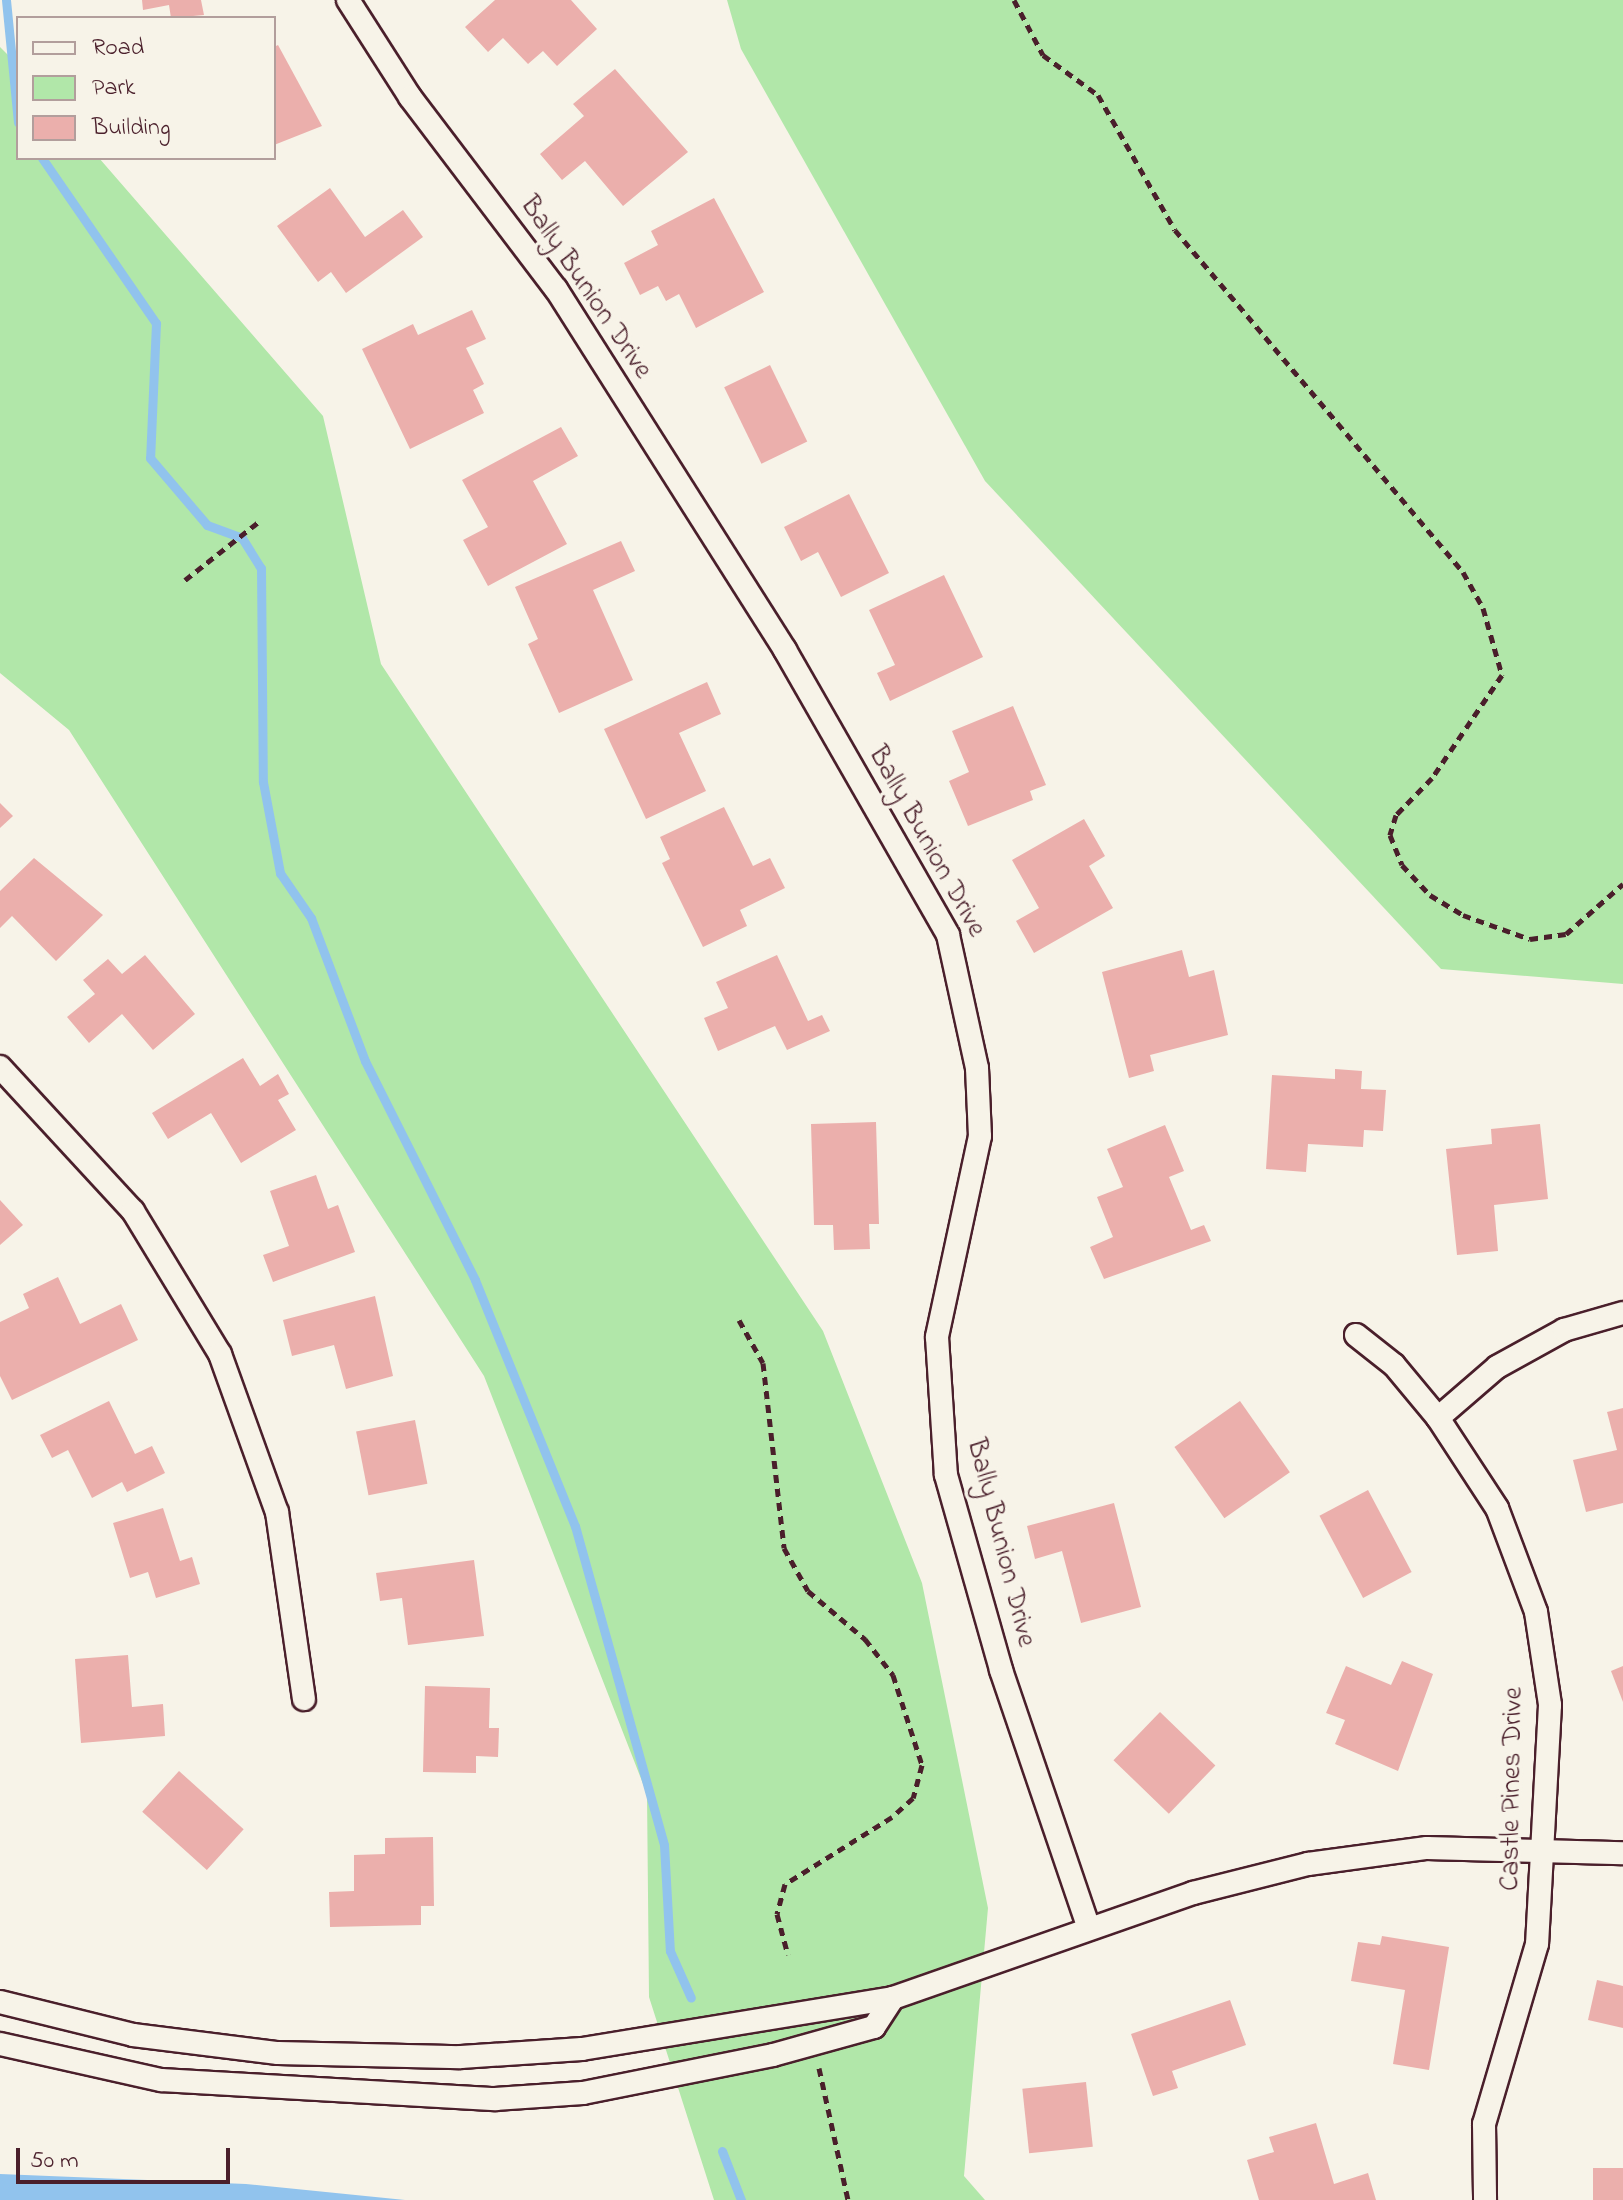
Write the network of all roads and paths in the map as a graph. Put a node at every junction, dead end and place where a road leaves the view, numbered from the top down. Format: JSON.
{"nodes":[{"id":1,"x":348,"y":0,"type":"edge"},
{"id":2,"x":1014,"y":0,"type":"edge"},
{"id":3,"x":258,"y":522,"type":"dead end"},
{"id":4,"x":185,"y":580,"type":"dead end"},
{"id":5,"x":1623,"y":884,"type":"edge"},
{"id":6,"x":1,"y":1069,"type":"edge"},
{"id":7,"x":1623,"y":1313,"type":"edge"},
{"id":8,"x":739,"y":1320,"type":"dead end"},
{"id":9,"x":1356,"y":1335,"type":"dead end"},
{"id":10,"x":1438,"y":1418,"type":"junction"},
{"id":11,"x":304,"y":1699,"type":"dead end"},
{"id":12,"x":1547,"y":1846,"type":"junction"},
{"id":13,"x":1623,"y":1853,"type":"edge"},
{"id":14,"x":1089,"y":1928,"type":"junction"},
{"id":15,"x":788,"y":1955,"type":"dead end"},
{"id":16,"x":893,"y":1998,"type":"junction"},
{"id":17,"x":0,"y":2002,"type":"edge"},
{"id":18,"x":0,"y":2044,"type":"edge"},
{"id":19,"x":816,"y":2059,"type":"dead end"},
{"id":20,"x":848,"y":2200,"type":"edge"},
{"id":21,"x":1485,"y":2200,"type":"edge"}],
"edges":[{"from":1,"to":14,"type":"street","name":"Bally Bunion Drive"},
{"from":2,"to":5,"type":"path"},
{"from":3,"to":4,"type":"path"},
{"from":6,"to":11,"type":"street"},
{"from":7,"to":10,"type":"street"},
{"from":8,"to":15,"type":"path"},
{"from":9,"to":10,"type":"street","name":"Castle Pines Drive"},
{"from":10,"to":12,"type":"street","name":"Castle Pines Drive"},
{"from":12,"to":13,"type":"street"},
{"from":12,"to":14,"type":"street"},
{"from":12,"to":21,"type":"street","name":"Castle Pines Drive"},
{"from":14,"to":16,"type":"street"},
{"from":16,"to":17,"type":"street"},
{"from":16,"to":18,"type":"street"},
{"from":19,"to":20,"type":"path"}]}
